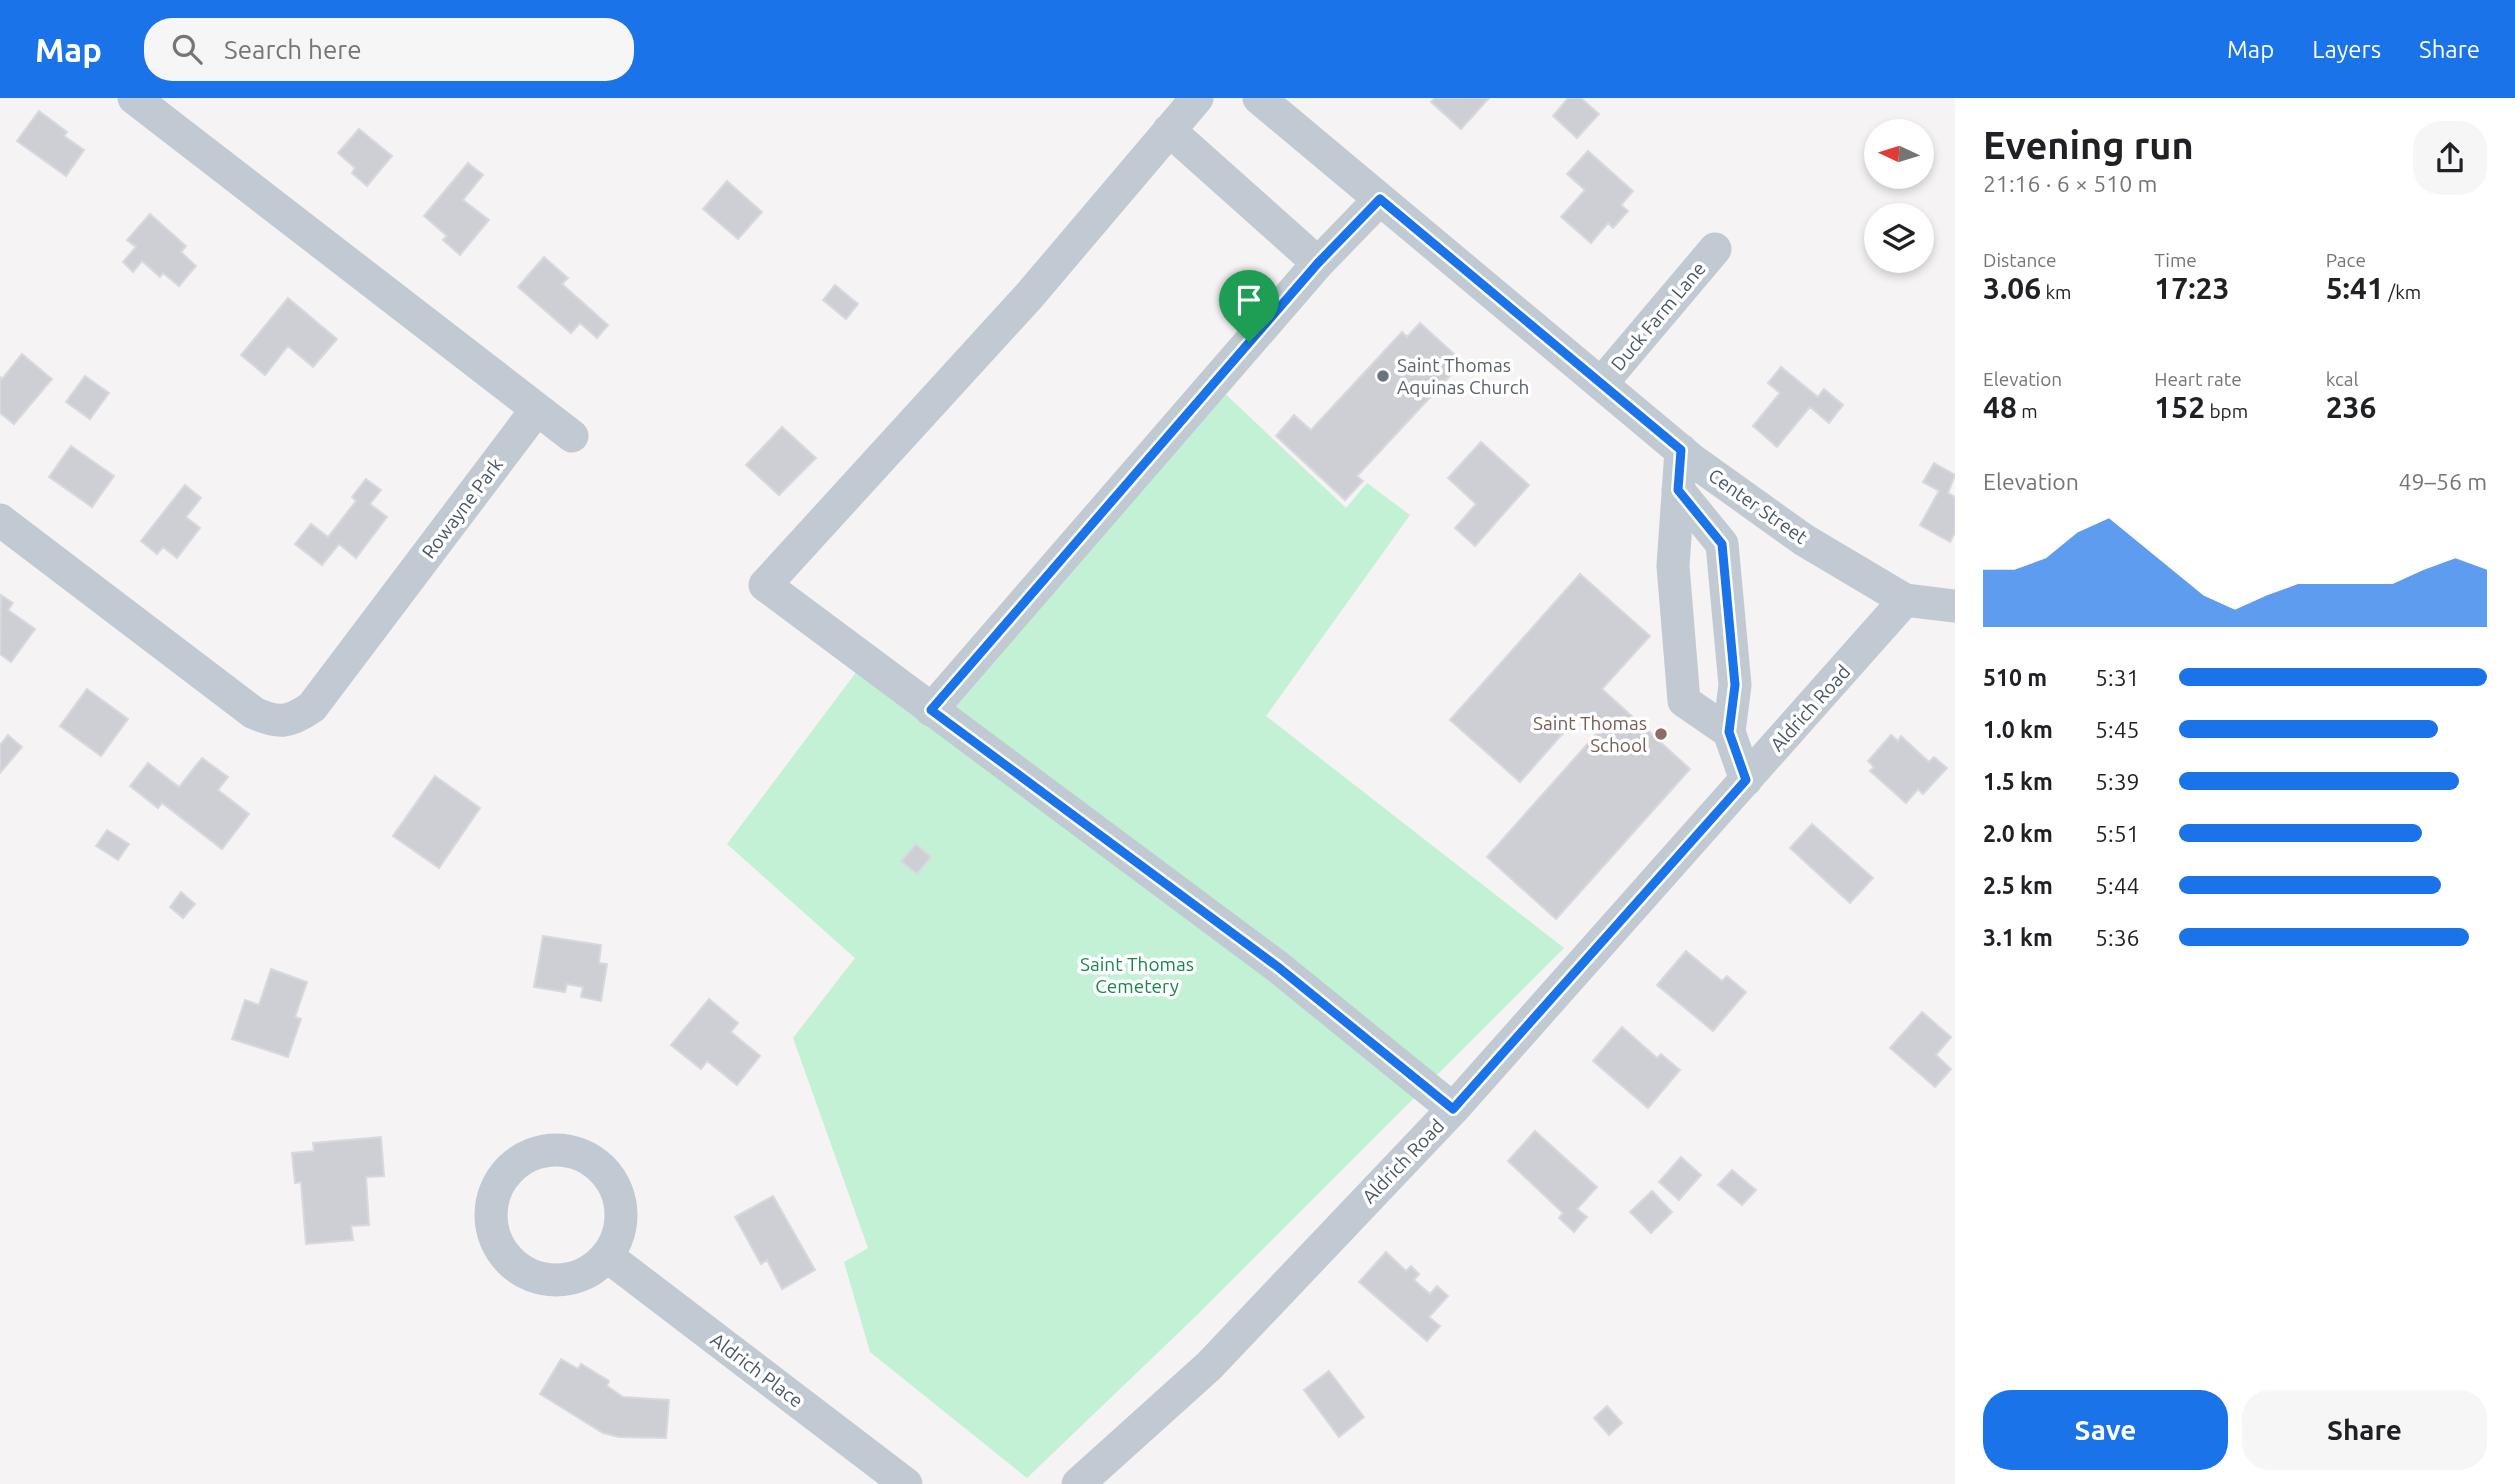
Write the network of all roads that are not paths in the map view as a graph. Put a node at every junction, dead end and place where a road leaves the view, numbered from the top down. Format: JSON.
{"nodes":[{"id":1,"x":134,"y":98,"type":"edge"},
{"id":2,"x":1197,"y":98,"type":"edge"},
{"id":3,"x":1259,"y":98,"type":"edge"},
{"id":4,"x":1169,"y":130,"type":"junction"},
{"id":5,"x":1380,"y":199,"type":"junction"},
{"id":6,"x":1715,"y":248,"type":"dead end"},
{"id":7,"x":1318,"y":263,"type":"junction"},
{"id":8,"x":1601,"y":384,"type":"junction"},
{"id":9,"x":537,"y":410,"type":"junction"},
{"id":10,"x":572,"y":436,"type":"dead end"},
{"id":11,"x":1681,"y":450,"type":"junction"},
{"id":12,"x":1678,"y":490,"type":"junction"},
{"id":13,"x":0,"y":520,"type":"edge"},
{"id":14,"x":1905,"y":600,"type":"junction"},
{"id":15,"x":1955,"y":606,"type":"edge"},
{"id":16,"x":931,"y":710,"type":"junction"},
{"id":17,"x":1729,"y":732,"type":"junction"},
{"id":18,"x":1746,"y":780,"type":"junction"},
{"id":19,"x":1453,"y":1109,"type":"junction"},
{"id":20,"x":607,"y":1256,"type":"dead end"},
{"id":21,"x":906,"y":1484,"type":"edge"},
{"id":22,"x":1078,"y":1484,"type":"edge"}],
"edges":[{"from":1,"to":9,"type":"street"},
{"from":2,"to":4,"type":"street"},
{"from":3,"to":5,"type":"street","name":"Center Street"},
{"from":4,"to":7,"type":"street"},
{"from":4,"to":16,"type":"street"},
{"from":5,"to":7,"type":"street"},
{"from":5,"to":8,"type":"street","name":"Center Street"},
{"from":6,"to":8,"type":"street","name":"Duck Farm Lane"},
{"from":7,"to":16,"type":"street"},
{"from":8,"to":11,"type":"street","name":"Center Street"},
{"from":9,"to":10,"type":"street"},
{"from":9,"to":13,"type":"street","name":"Rowayne Park"},
{"from":11,"to":12,"type":"street"},
{"from":11,"to":14,"type":"street","name":"Center Street"},
{"from":12,"to":17,"type":"street"},
{"from":12,"to":17,"type":"street"},
{"from":14,"to":15,"type":"street","name":"Center Street"},
{"from":14,"to":18,"type":"street","name":"Aldrich Road"},
{"from":16,"to":19,"type":"street"},
{"from":17,"to":18,"type":"street"},
{"from":18,"to":19,"type":"street","name":"Aldrich Road"},
{"from":19,"to":22,"type":"street","name":"Aldrich Road"},
{"from":20,"to":21,"type":"street","name":"Aldrich Place"}]}
